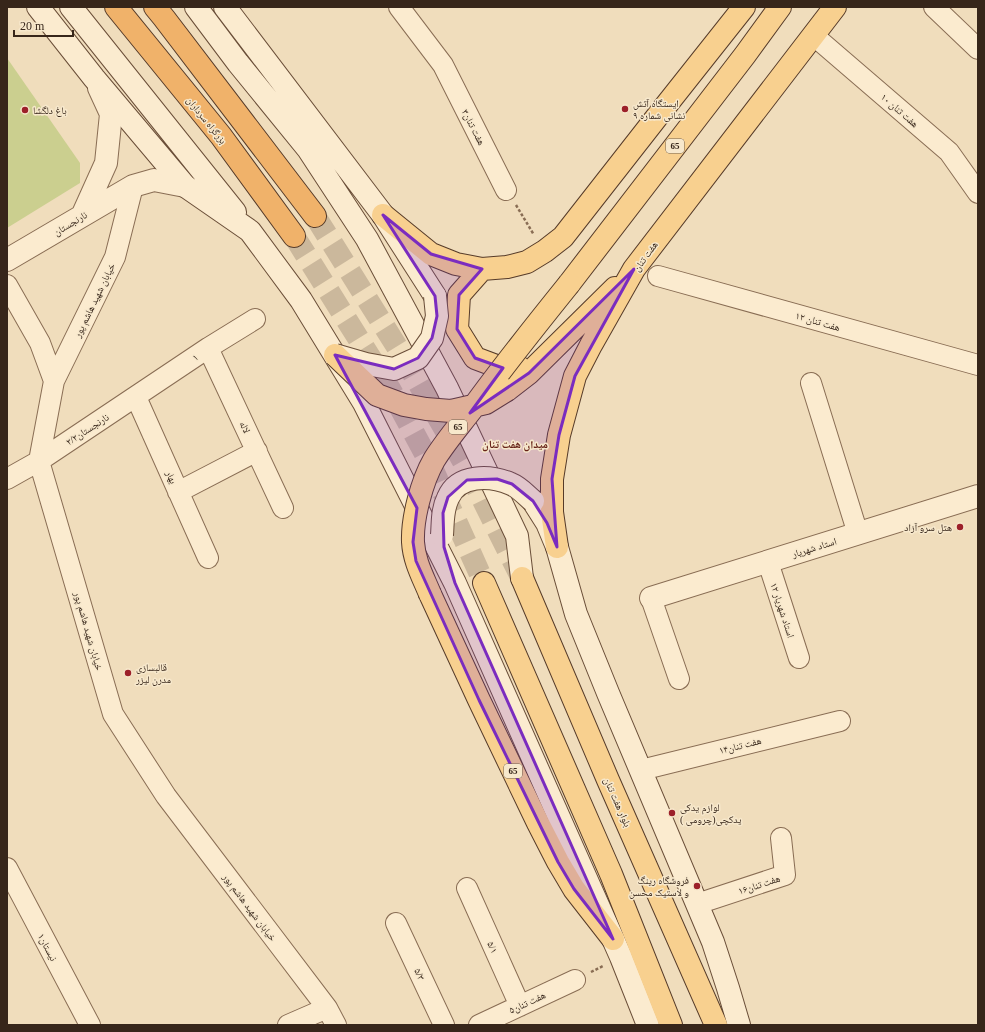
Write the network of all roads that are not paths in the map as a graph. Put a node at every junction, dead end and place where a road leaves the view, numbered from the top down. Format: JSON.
{"nodes":[{"id":1,"x":38,"y":7,"type":"edge"},
{"id":2,"x":71,"y":7,"type":"edge"},
{"id":3,"x":116,"y":7,"type":"edge"},
{"id":4,"x":155,"y":7,"type":"edge"},
{"id":5,"x":196,"y":7,"type":"edge"},
{"id":6,"x":225,"y":7,"type":"edge"},
{"id":7,"x":399,"y":7,"type":"edge"},
{"id":8,"x":744,"y":7,"type":"edge"},
{"id":9,"x":780,"y":7,"type":"edge"},
{"id":10,"x":835,"y":7,"type":"edge"},
{"id":11,"x":934,"y":7,"type":"edge"},
{"id":12,"x":813,"y":35,"type":"junction"},
{"id":13,"x":978,"y":50,"type":"edge"},
{"id":14,"x":94,"y":78,"type":"junction"},
{"id":15,"x":133,"y":186,"type":"junction"},
{"id":16,"x":185,"y":186,"type":"junction"},
{"id":17,"x":506,"y":190,"type":"road end"},
{"id":18,"x":978,"y":193,"type":"edge"},
{"id":19,"x":83,"y":214,"type":"junction"},
{"id":20,"x":383,"y":215,"type":"junction"},
{"id":21,"x":315,"y":216,"type":"tunnel mouth"},
{"id":22,"x":250,"y":231,"type":"junction"},
{"id":23,"x":294,"y":236,"type":"tunnel mouth"},
{"id":24,"x":7,"y":260,"type":"edge"},
{"id":25,"x":482,"y":269,"type":"junction"},
{"id":26,"x":634,"y":269,"type":"junction"},
{"id":27,"x":658,"y":276,"type":"dead end"},
{"id":28,"x":7,"y":285,"type":"edge"},
{"id":29,"x":255,"y":319,"type":"dead end"},
{"id":30,"x":208,"y":348,"type":"junction"},
{"id":31,"x":335,"y":355,"type":"junction"},
{"id":32,"x":540,"y":361,"type":"junction"},
{"id":33,"x":978,"y":365,"type":"edge"},
{"id":34,"x":54,"y":382,"type":"junction"},
{"id":35,"x":811,"y":383,"type":"dead end"},
{"id":36,"x":136,"y":397,"type":"junction"},
{"id":37,"x":256,"y":451,"type":"junction"},
{"id":38,"x":39,"y":461,"type":"junction"},
{"id":39,"x":7,"y":479,"type":"edge"},
{"id":40,"x":178,"y":492,"type":"junction"},
{"id":41,"x":978,"y":496,"type":"edge"},
{"id":42,"x":283,"y":508,"type":"dead end"},
{"id":43,"x":858,"y":534,"type":"junction"},
{"id":44,"x":557,"y":547,"type":"junction"},
{"id":45,"x":208,"y":558,"type":"dead end"},
{"id":46,"x":768,"y":562,"type":"junction"},
{"id":47,"x":455,"y":583,"type":"junction"},
{"id":48,"x":484,"y":583,"type":"tunnel mouth"},
{"id":49,"x":651,"y":598,"type":"joint"},
{"id":50,"x":799,"y":658,"type":"dead end"},
{"id":51,"x":679,"y":679,"type":"dead end"},
{"id":52,"x":840,"y":721,"type":"dead end"},
{"id":53,"x":641,"y":770,"type":"junction"},
{"id":54,"x":780,"y":838,"type":"dead end"},
{"id":55,"x":7,"y":868,"type":"edge"},
{"id":56,"x":467,"y":888,"type":"dead end"},
{"id":57,"x":697,"y":904,"type":"junction"},
{"id":58,"x":396,"y":923,"type":"dead end"},
{"id":59,"x":617,"y":948,"type":"junction"},
{"id":60,"x":575,"y":980,"type":"road end"},
{"id":61,"x":510,"y":1015,"type":"edge"},
{"id":62,"x":331,"y":1017,"type":"edge"},
{"id":63,"x":90,"y":1025,"type":"edge"},
{"id":64,"x":288,"y":1025,"type":"edge"},
{"id":65,"x":444,"y":1025,"type":"edge"},
{"id":66,"x":479,"y":1025,"type":"edge"},
{"id":67,"x":648,"y":1025,"type":"edge"},
{"id":68,"x":671,"y":1025,"type":"edge"},
{"id":69,"x":716,"y":1025,"type":"edge"},
{"id":70,"x":739,"y":1025,"type":"edge"}],
"edges":[{"from":1,"to":14,"type":"main road"},
{"from":2,"to":22,"type":"main road"},
{"from":3,"to":23,"type":"highway","name":"بزرگراه سرداران"},
{"from":4,"to":21,"type":"highway"},
{"from":5,"to":69,"type":"main road","name":"بلوار هفت تنان"},
{"from":6,"to":20,"type":"main road"},
{"from":7,"to":17,"type":"street","name":"هفت تنان۳"},
{"from":8,"to":25,"type":"main road"},
{"from":9,"to":59,"type":"main road","number":"65","bridge":true},
{"from":10,"to":12,"type":"main road","name":"هفت تنان"},
{"from":11,"to":13,"type":"street"},
{"from":12,"to":18,"type":"street","name":"هفت تنان ۱۰"},
{"from":12,"to":26,"type":"main road","name":"هفت تنان"},
{"from":14,"to":16,"type":"main road"},
{"from":14,"to":19,"type":"main road"},
{"from":15,"to":16,"type":"main road","name":"نارنجستان"},
{"from":15,"to":19,"type":"main road","name":"نارنجستان"},
{"from":15,"to":34,"type":"street","name":"خیابان شهید هاشم پور"},
{"from":16,"to":22,"type":"main road"},
{"from":19,"to":24,"type":"main road","name":"نارنجستان"},
{"from":20,"to":25,"type":"main road"},
{"from":20,"to":31,"type":"main road","bridge":true},
{"from":22,"to":31,"type":"main road"},
{"from":25,"to":32,"type":"main road"},
{"from":26,"to":32,"type":"main road"},
{"from":26,"to":44,"type":"main road","name":"هفت تنان"},
{"from":27,"to":33,"type":"street","name":"هفت تنان ۱۲"},
{"from":28,"to":34,"type":"street"},
{"from":29,"to":30,"type":"street","name":"۱"},
{"from":30,"to":36,"type":"street","name":"۱"},
{"from":30,"to":37,"type":"street","name":"لاله ‍"},
{"from":31,"to":32,"type":"main road","bridge":true},
{"from":31,"to":47,"type":"main road"},
{"from":34,"to":38,"type":"street","name":"خیابان شهید هاشم پور"},
{"from":35,"to":43,"type":"street"},
{"from":36,"to":38,"type":"street","name":"۲/۲نارنجستان"},
{"from":36,"to":40,"type":"street","name":"بهار"},
{"from":37,"to":40,"type":"street"},
{"from":37,"to":42,"type":"street","name":"لاله ‍"},
{"from":38,"to":39,"type":"street","name":"۲/۲نارنجستان"},
{"from":38,"to":62,"type":"street","name":"خیابان شهید هاشم پور"},
{"from":40,"to":45,"type":"street","name":"بهار"},
{"from":41,"to":43,"type":"main road","name":"استاد شهریار"},
{"from":43,"to":46,"type":"main road","name":"استاد شهریار"},
{"from":44,"to":47,"type":"main road","bridge":true},
{"from":44,"to":53,"type":"main road"},
{"from":46,"to":49,"type":"main road","name":"استاد شهریار"},
{"from":46,"to":50,"type":"street","name":"استاد شهریار ۱۲"},
{"from":47,"to":59,"type":"main road"},
{"from":48,"to":68,"type":"main road"},
{"from":49,"to":51,"type":"street"},
{"from":52,"to":53,"type":"street","name":"هفت تنان۱۴"},
{"from":53,"to":57,"type":"main road"},
{"from":54,"to":57,"type":"street","name":"هفت تنان۱۶"},
{"from":55,"to":63,"type":"street","name":"۱نیستان"},
{"from":56,"to":61,"type":"street","name":"۵/۱"},
{"from":57,"to":70,"type":"main road"},
{"from":58,"to":65,"type":"street","name":"۵/۳"},
{"from":59,"to":67,"type":"main road","number":"65"},
{"from":60,"to":61,"type":"street","name":"هفت تنان۵"},
{"from":61,"to":66,"type":"street","name":"هفت تنان۵"},
{"from":62,"to":64,"type":"street"}]}
